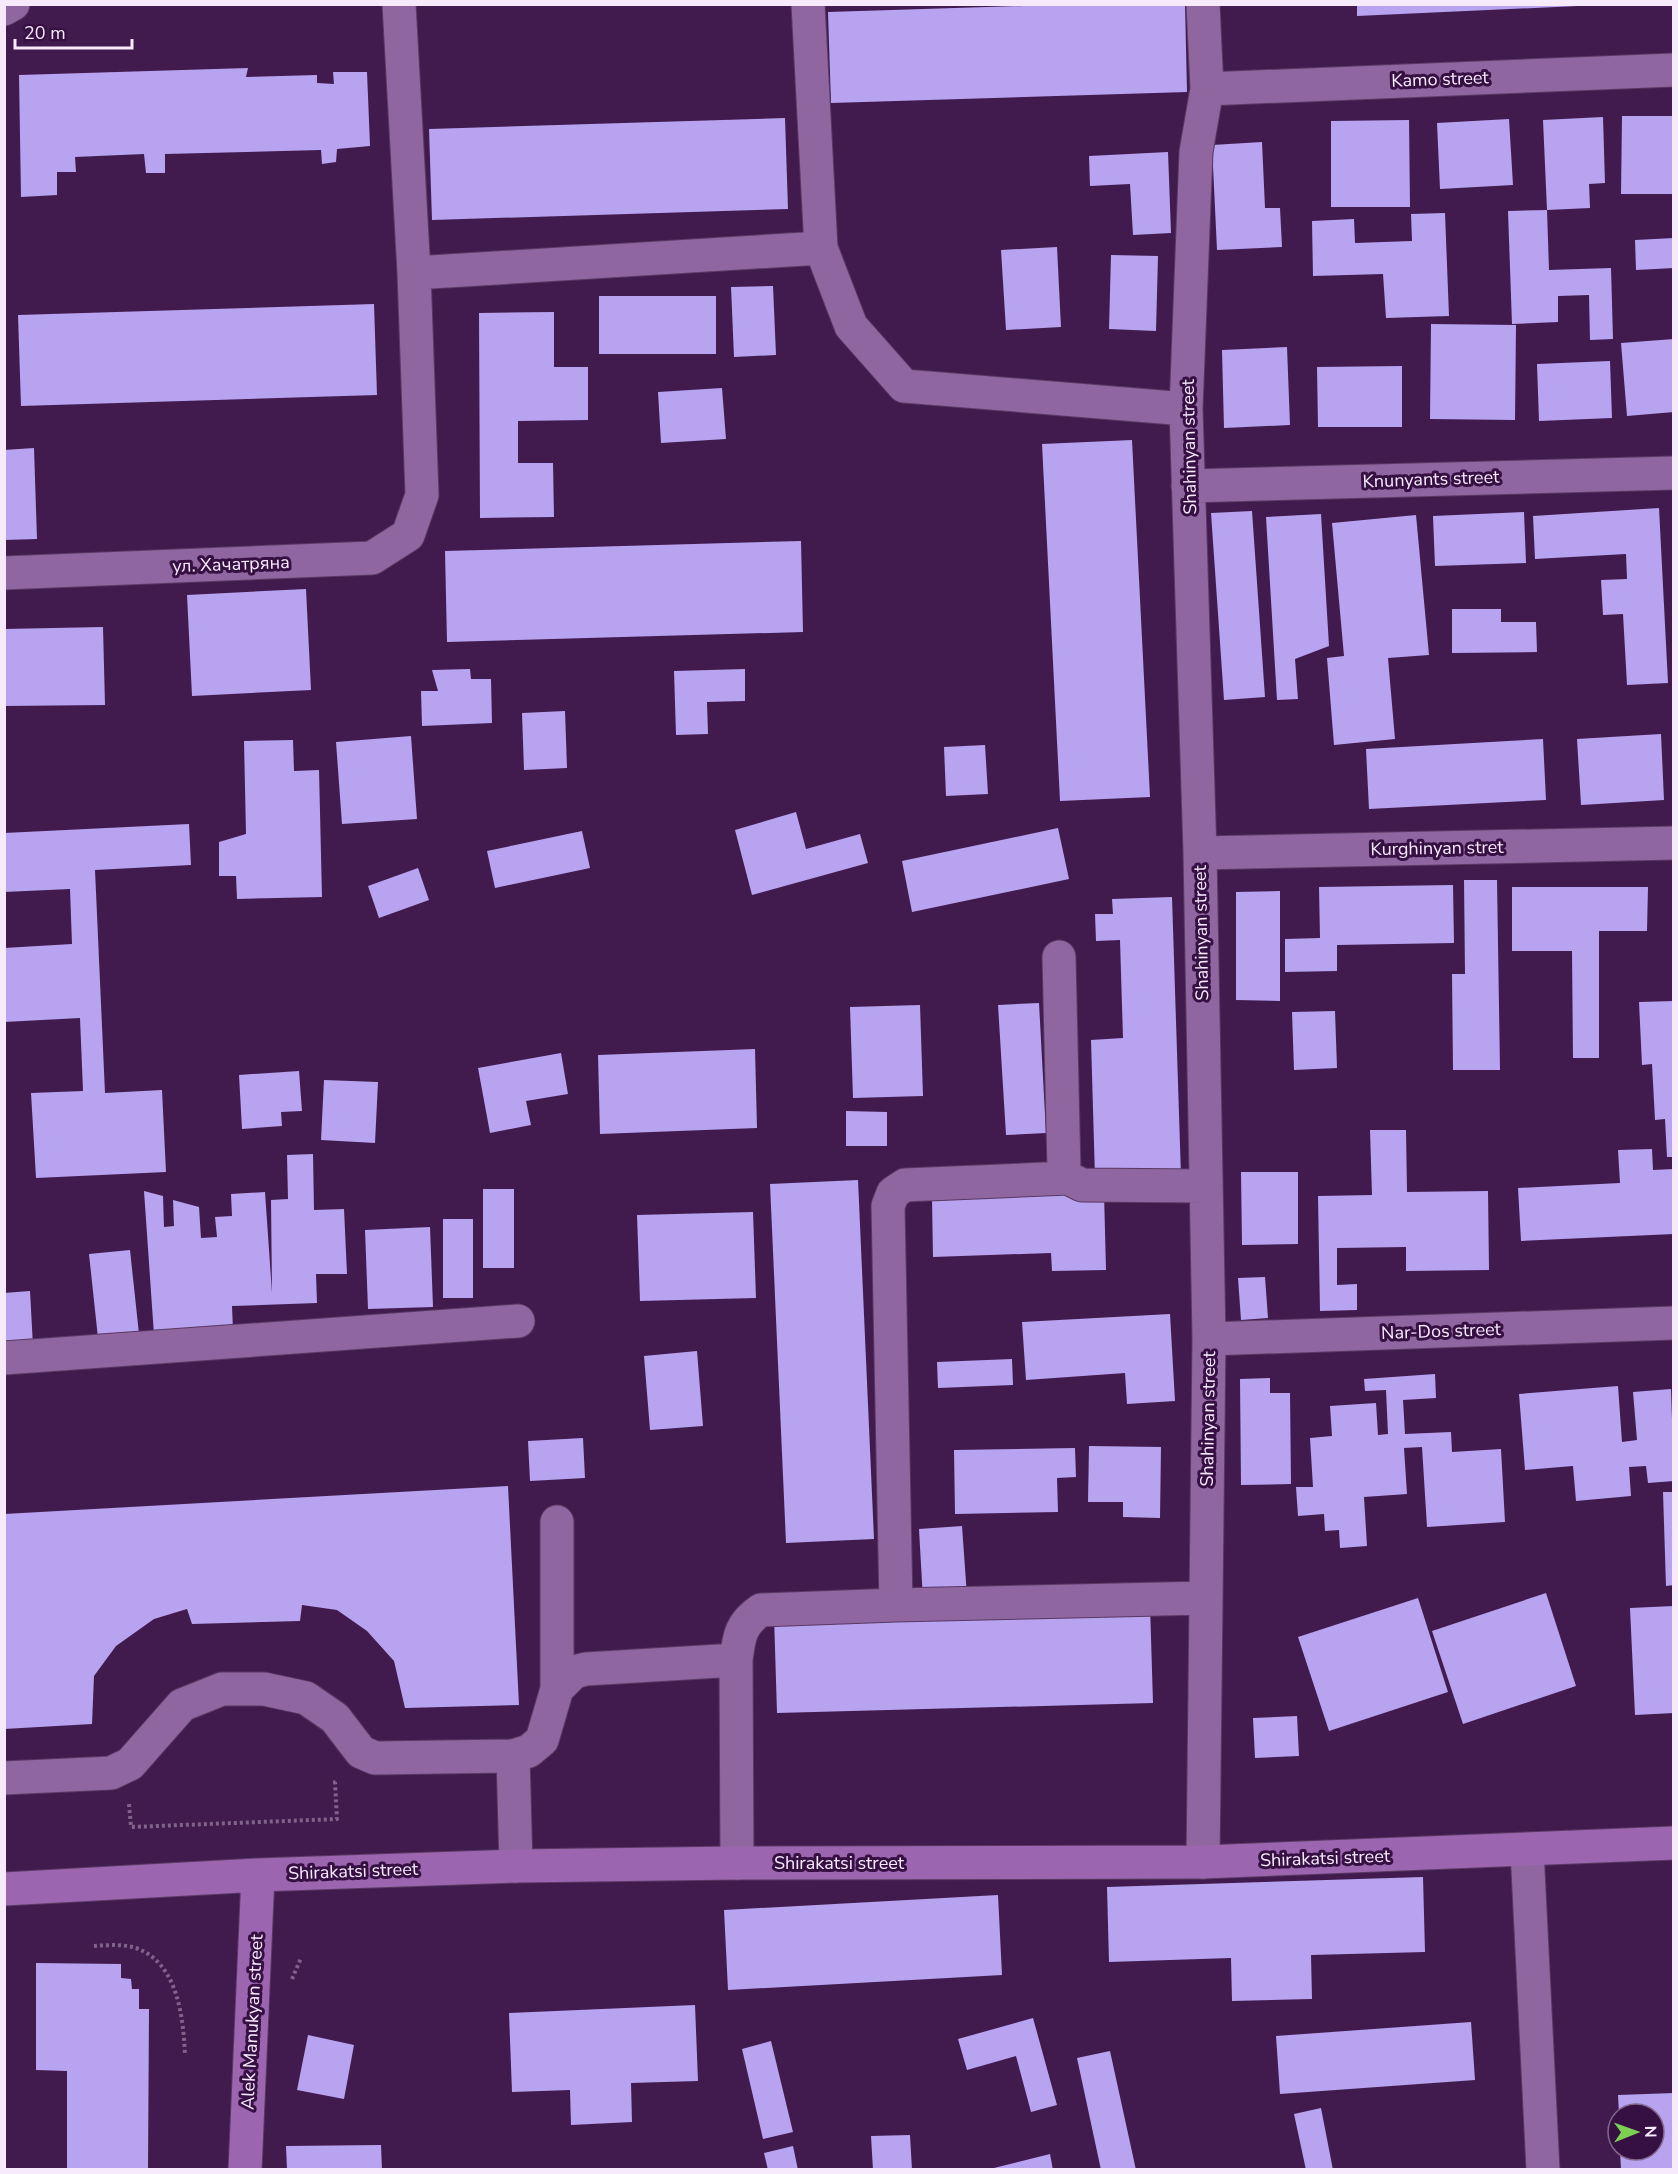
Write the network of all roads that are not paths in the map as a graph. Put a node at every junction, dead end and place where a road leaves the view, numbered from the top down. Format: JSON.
{"nodes":[{"id":1,"x":13,"y":4,"type":"edge"},
{"id":2,"x":399,"y":4,"type":"edge"},
{"id":3,"x":808,"y":4,"type":"edge"},
{"id":4,"x":1203,"y":4,"type":"edge"},
{"id":5,"x":4,"y":9,"type":"edge"},
{"id":6,"x":1674,"y":70,"type":"edge"},
{"id":7,"x":1207,"y":88,"type":"junction"},
{"id":8,"x":821,"y":248,"type":"junction"},
{"id":9,"x":414,"y":273,"type":"junction"},
{"id":10,"x":1186,"y":409,"type":"junction"},
{"id":11,"x":1674,"y":472,"type":"edge"},
{"id":12,"x":1188,"y":486,"type":"junction"},
{"id":13,"x":4,"y":573,"type":"edge"},
{"id":14,"x":1674,"y":843,"type":"edge"},
{"id":15,"x":1200,"y":853,"type":"junction"},
{"id":16,"x":1059,"y":957,"type":"dead end"},
{"id":17,"x":1068,"y":1178,"type":"junction"},
{"id":18,"x":1206,"y":1186,"type":"junction"},
{"id":19,"x":518,"y":1321,"type":"dead end"},
{"id":20,"x":1674,"y":1323,"type":"edge"},
{"id":21,"x":1209,"y":1339,"type":"junction"},
{"id":22,"x":4,"y":1358,"type":"edge"},
{"id":23,"x":557,"y":1522,"type":"dead end"},
{"id":24,"x":1206,"y":1598,"type":"junction"},
{"id":25,"x":896,"y":1605,"type":"junction"},
{"id":26,"x":736,"y":1660,"type":"junction"},
{"id":27,"x":557,"y":1689,"type":"junction"},
{"id":28,"x":513,"y":1756,"type":"junction"},
{"id":29,"x":4,"y":1779,"type":"edge"},
{"id":30,"x":1674,"y":1843,"type":"edge"},
{"id":31,"x":1527,"y":1850,"type":"junction"},
{"id":32,"x":736,"y":1863,"type":"junction"},
{"id":33,"x":1203,"y":1863,"type":"junction"},
{"id":34,"x":516,"y":1866,"type":"junction"},
{"id":35,"x":258,"y":1875,"type":"junction"},
{"id":36,"x":4,"y":1889,"type":"edge"},
{"id":37,"x":245,"y":2169,"type":"edge"},
{"id":38,"x":1543,"y":2169,"type":"edge"}],
"edges":[{"from":1,"to":5,"type":"street"},
{"from":2,"to":9,"type":"street"},
{"from":3,"to":8,"type":"street"},
{"from":4,"to":7,"type":"street","name":"Shahinyan street"},
{"from":6,"to":7,"type":"street","name":"Kamo street"},
{"from":7,"to":10,"type":"street","name":"Shahinyan street"},
{"from":8,"to":9,"type":"street"},
{"from":8,"to":10,"type":"street"},
{"from":9,"to":13,"type":"street","name":"ул. Хачатряна"},
{"from":10,"to":12,"type":"street","name":"Shahinyan street"},
{"from":11,"to":12,"type":"street","name":"Knunyants street"},
{"from":12,"to":15,"type":"street","name":"Shahinyan street"},
{"from":14,"to":15,"type":"street","name":"Kurghinyan stret"},
{"from":15,"to":18,"type":"street","name":"Shahinyan street"},
{"from":16,"to":17,"type":"street"},
{"from":17,"to":18,"type":"street"},
{"from":17,"to":25,"type":"street"},
{"from":18,"to":21,"type":"street","name":"Shahinyan street"},
{"from":19,"to":22,"type":"street"},
{"from":20,"to":21,"type":"street","name":"Nar-Dos street"},
{"from":21,"to":24,"type":"street","name":"Shahinyan street"},
{"from":23,"to":27,"type":"street"},
{"from":24,"to":25,"type":"street"},
{"from":24,"to":33,"type":"street","name":"Shahinyan street"},
{"from":25,"to":26,"type":"street"},
{"from":26,"to":27,"type":"street"},
{"from":26,"to":32,"type":"street"},
{"from":27,"to":28,"type":"street"},
{"from":28,"to":29,"type":"street"},
{"from":28,"to":34,"type":"street"},
{"from":30,"to":31,"type":"main road","name":"Shirakatsi street"},
{"from":31,"to":33,"type":"main road","name":"Shirakatsi street"},
{"from":31,"to":38,"type":"street"},
{"from":32,"to":33,"type":"main road","name":"Shirakatsi street"},
{"from":32,"to":34,"type":"main road","name":"Shirakatsi street"},
{"from":34,"to":35,"type":"main road","name":"Shirakatsi street"},
{"from":35,"to":36,"type":"main road","name":"Shirakatsi street"},
{"from":35,"to":37,"type":"main road","name":"Alek Manukyan street"}]}
